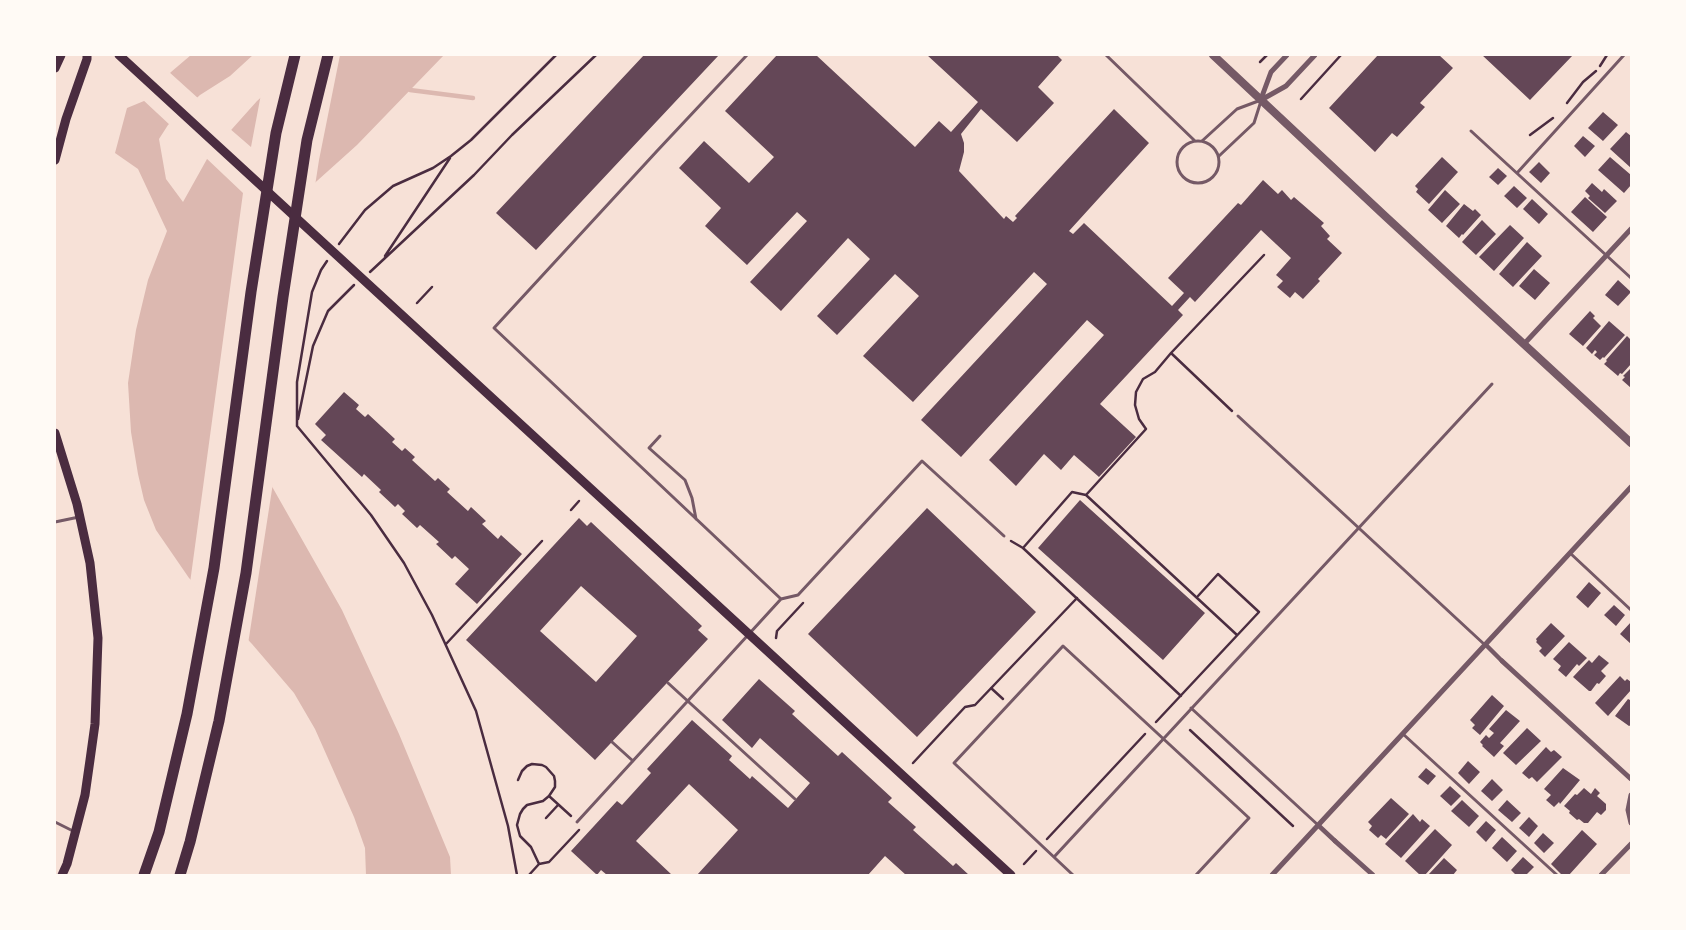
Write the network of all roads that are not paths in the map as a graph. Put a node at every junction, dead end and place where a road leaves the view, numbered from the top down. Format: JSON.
{"nodes":[{"id":1,"x":61,"y":55,"type":"edge"},
{"id":2,"x":87,"y":55,"type":"edge"},
{"id":3,"x":118,"y":55,"type":"edge"},
{"id":4,"x":294,"y":55,"type":"edge"},
{"id":5,"x":328,"y":55,"type":"edge"},
{"id":6,"x":747,"y":55,"type":"edge"},
{"id":7,"x":1106,"y":55,"type":"edge"},
{"id":8,"x":1213,"y":55,"type":"edge"},
{"id":9,"x":1287,"y":55,"type":"edge"},
{"id":10,"x":1315,"y":55,"type":"edge"},
{"id":11,"x":1624,"y":55,"type":"edge"},
{"id":12,"x":55,"y":68,"type":"edge"},
{"id":13,"x":1261,"y":100,"type":"junction"},
{"id":14,"x":1471,"y":131,"type":"dead end"},
{"id":15,"x":1195,"y":141,"type":"junction"},
{"id":16,"x":1202,"y":141,"type":"junction"},
{"id":17,"x":1219,"y":157,"type":"junction"},
{"id":18,"x":55,"y":160,"type":"edge"},
{"id":19,"x":1517,"y":173,"type":"junction"},
{"id":20,"x":1631,"y":229,"type":"edge"},
{"id":21,"x":1606,"y":256,"type":"junction"},
{"id":22,"x":1631,"y":278,"type":"edge"},
{"id":23,"x":1524,"y":344,"type":"junction"},
{"id":24,"x":1492,"y":384,"type":"dead end"},
{"id":25,"x":1238,"y":416,"type":"road end"},
{"id":26,"x":55,"y":433,"type":"edge"},
{"id":27,"x":660,"y":436,"type":"dead end"},
{"id":28,"x":1631,"y":443,"type":"edge"},
{"id":29,"x":1631,"y":487,"type":"edge"},
{"id":30,"x":80,"y":517,"type":"junction"},
{"id":31,"x":696,"y":519,"type":"junction"},
{"id":32,"x":55,"y":522,"type":"edge"},
{"id":33,"x":1359,"y":528,"type":"junction"},
{"id":34,"x":1004,"y":536,"type":"road end"},
{"id":35,"x":1570,"y":553,"type":"junction"},
{"id":36,"x":780,"y":599,"type":"junction"},
{"id":37,"x":1631,"y":610,"type":"edge"},
{"id":38,"x":749,"y":634,"type":"junction"},
{"id":39,"x":1486,"y":645,"type":"junction"},
{"id":40,"x":1502,"y":660,"type":"joint"},
{"id":41,"x":668,"y":683,"type":"dead end"},
{"id":42,"x":687,"y":701,"type":"junction"},
{"id":43,"x":1191,"y":708,"type":"junction"},
{"id":44,"x":1403,"y":734,"type":"junction"},
{"id":45,"x":1163,"y":739,"type":"junction"},
{"id":46,"x":612,"y":742,"type":"dead end"},
{"id":47,"x":633,"y":761,"type":"junction"},
{"id":48,"x":1631,"y":779,"type":"edge"},
{"id":49,"x":1631,"y":795,"type":"edge"},
{"id":50,"x":795,"y":799,"type":"dead end"},
{"id":51,"x":55,"y":822,"type":"edge"},
{"id":52,"x":577,"y":822,"type":"road end"},
{"id":53,"x":1631,"y":823,"type":"edge"},
{"id":54,"x":1318,"y":826,"type":"junction"},
{"id":55,"x":75,"y":832,"type":"junction"},
{"id":56,"x":1335,"y":841,"type":"joint"},
{"id":57,"x":1631,"y":844,"type":"edge"},
{"id":58,"x":1054,"y":857,"type":"junction"},
{"id":59,"x":62,"y":875,"type":"edge"},
{"id":60,"x":144,"y":875,"type":"edge"},
{"id":61,"x":180,"y":875,"type":"edge"},
{"id":62,"x":1011,"y":875,"type":"edge"},
{"id":63,"x":1073,"y":875,"type":"edge"},
{"id":64,"x":1196,"y":875,"type":"edge"},
{"id":65,"x":1272,"y":875,"type":"edge"},
{"id":66,"x":1372,"y":875,"type":"edge"},
{"id":67,"x":1557,"y":875,"type":"edge"},
{"id":68,"x":1601,"y":875,"type":"edge"}],
"edges":[{"from":1,"to":12,"type":"main road"},
{"from":2,"to":18,"type":"main road"},
{"from":3,"to":38,"type":"main road"},
{"from":4,"to":60,"type":"highway"},
{"from":5,"to":61,"type":"highway"},
{"from":6,"to":31,"type":"lane"},
{"from":7,"to":15,"type":"lane"},
{"from":8,"to":13,"type":"street"},
{"from":9,"to":13,"type":"street"},
{"from":10,"to":13,"type":"street"},
{"from":11,"to":19,"type":"lane"},
{"from":13,"to":16,"type":"lane"},
{"from":13,"to":17,"type":"lane"},
{"from":13,"to":23,"type":"street"},
{"from":14,"to":19,"type":"lane"},
{"from":15,"to":16,"type":"lane"},
{"from":15,"to":17,"type":"lane"},
{"from":16,"to":17,"type":"lane"},
{"from":19,"to":21,"type":"lane"},
{"from":20,"to":21,"type":"street"},
{"from":21,"to":22,"type":"lane"},
{"from":21,"to":23,"type":"street"},
{"from":23,"to":28,"type":"street"},
{"from":24,"to":33,"type":"lane"},
{"from":25,"to":33,"type":"lane"},
{"from":26,"to":30,"type":"main road"},
{"from":27,"to":31,"type":"lane"},
{"from":29,"to":35,"type":"street"},
{"from":30,"to":32,"type":"lane"},
{"from":30,"to":55,"type":"main road"},
{"from":31,"to":36,"type":"lane"},
{"from":33,"to":39,"type":"lane"},
{"from":33,"to":43,"type":"lane"},
{"from":34,"to":36,"type":"lane"},
{"from":35,"to":37,"type":"lane"},
{"from":35,"to":39,"type":"street"},
{"from":36,"to":38,"type":"lane"},
{"from":38,"to":42,"type":"lane"},
{"from":38,"to":62,"type":"main road"},
{"from":39,"to":40,"type":"street"},
{"from":39,"to":44,"type":"street"},
{"from":40,"to":48,"type":"street"},
{"from":41,"to":42,"type":"lane"},
{"from":42,"to":47,"type":"lane"},
{"from":42,"to":50,"type":"lane"},
{"from":43,"to":45,"type":"lane"},
{"from":43,"to":54,"type":"lane"},
{"from":44,"to":54,"type":"street"},
{"from":44,"to":67,"type":"lane"},
{"from":45,"to":58,"type":"lane"},
{"from":45,"to":58,"type":"lane"},
{"from":45,"to":64,"type":"lane"},
{"from":46,"to":47,"type":"lane"},
{"from":47,"to":52,"type":"lane"},
{"from":49,"to":53,"type":"street"},
{"from":51,"to":55,"type":"lane"},
{"from":54,"to":56,"type":"street"},
{"from":54,"to":65,"type":"street"},
{"from":55,"to":59,"type":"main road"},
{"from":56,"to":66,"type":"street"},
{"from":57,"to":68,"type":"street"},
{"from":58,"to":63,"type":"lane"}]}
